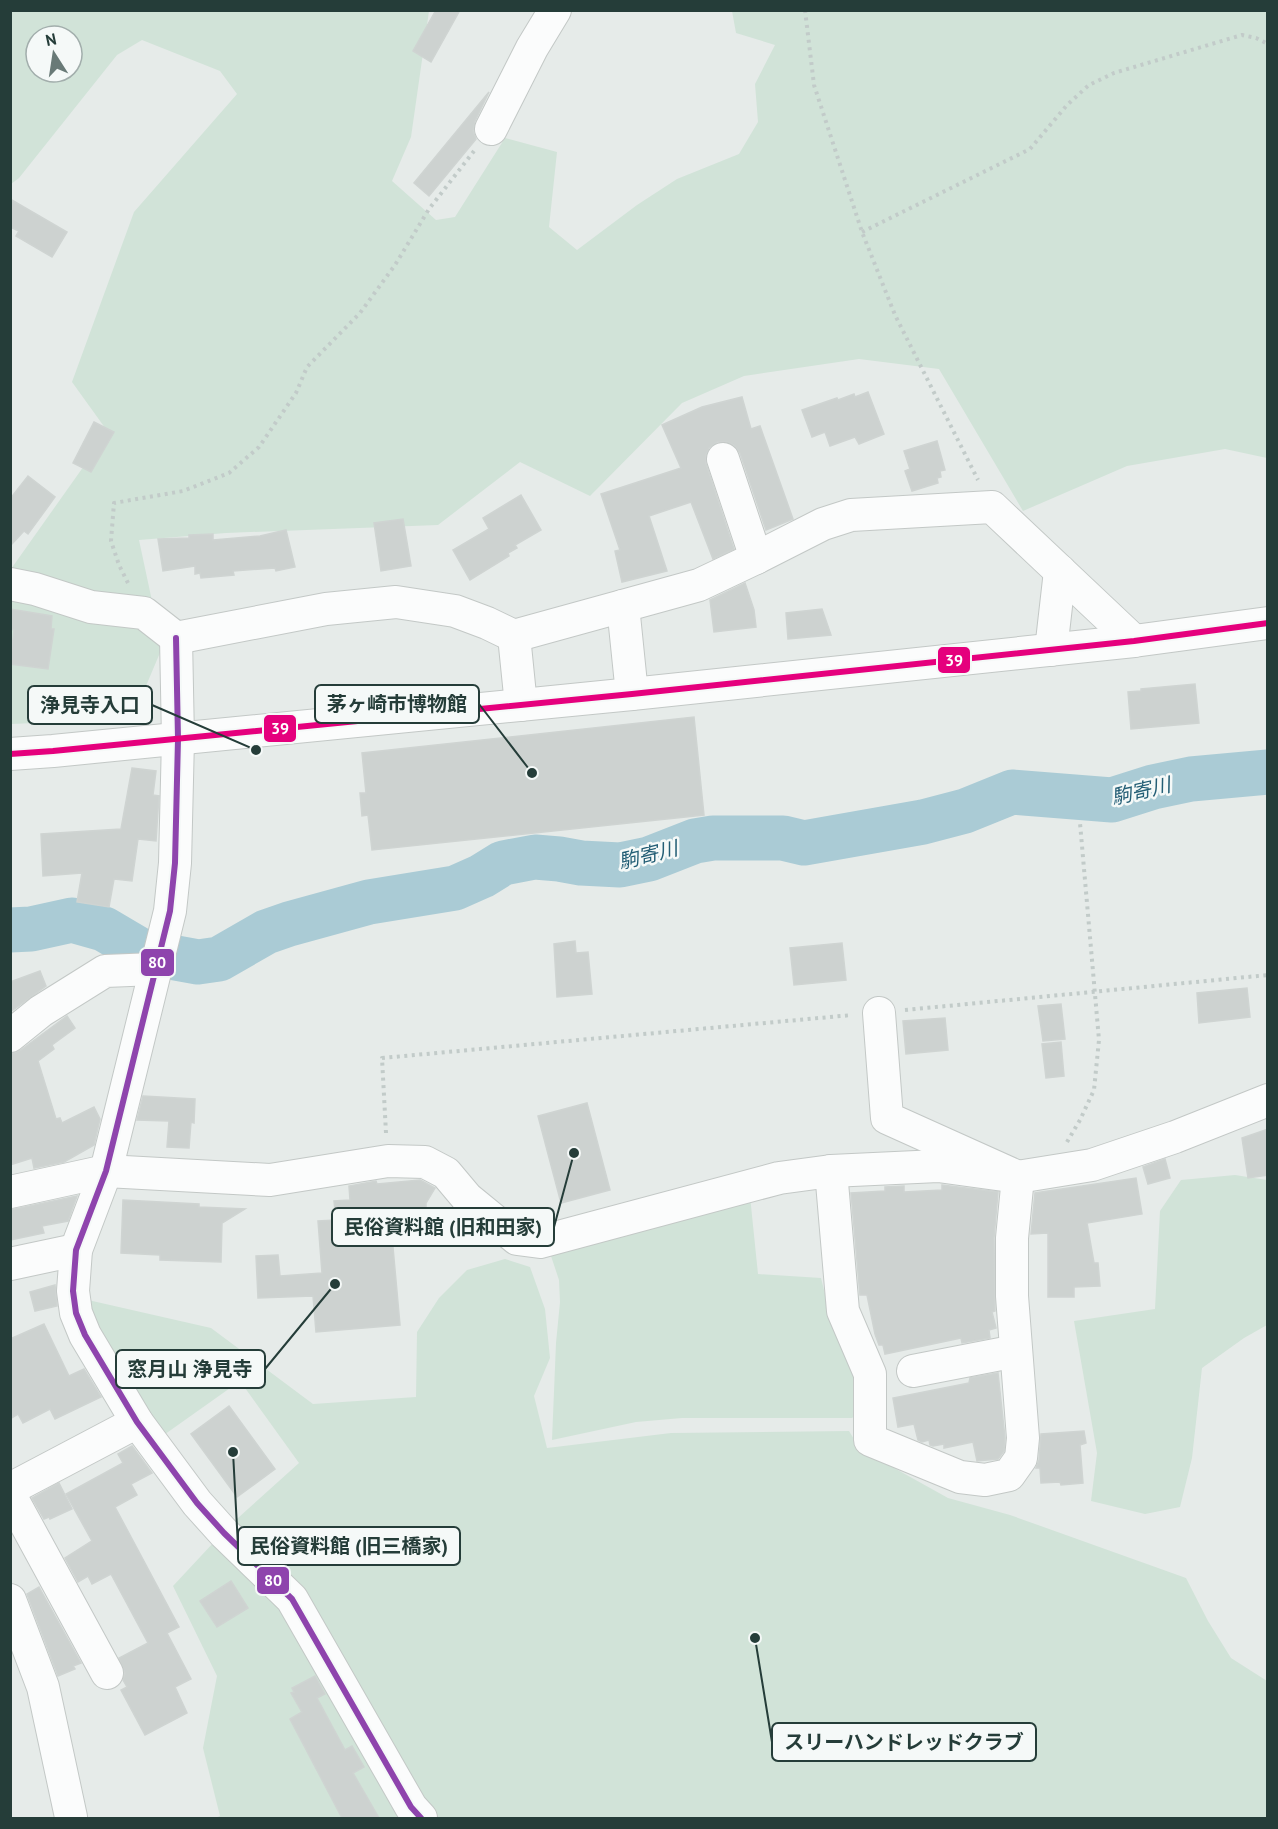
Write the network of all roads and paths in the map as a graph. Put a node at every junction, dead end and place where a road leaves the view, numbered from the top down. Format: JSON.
{"nodes":[{"id":1,"x":555,"y":10,"type":"edge"},
{"id":2,"x":805,"y":10,"type":"edge"},
{"id":3,"x":1268,"y":44,"type":"edge"},
{"id":4,"x":491,"y":129,"type":"joint"},
{"id":5,"x":862,"y":232,"type":"junction"},
{"id":6,"x":723,"y":459,"type":"dead end"},
{"id":7,"x":992,"y":507,"type":"junction"},
{"id":8,"x":756,"y":558,"type":"junction"},
{"id":9,"x":1060,"y":572,"type":"junction"},
{"id":10,"x":10,"y":584,"type":"edge"},
{"id":11,"x":623,"y":606,"type":"junction"},
{"id":12,"x":144,"y":613,"type":"junction"},
{"id":13,"x":1268,"y":623,"type":"edge"},
{"id":14,"x":514,"y":636,"type":"junction"},
{"id":15,"x":176,"y":638,"type":"junction"},
{"id":16,"x":1134,"y":641,"type":"junction"},
{"id":17,"x":1051,"y":650,"type":"junction"},
{"id":18,"x":632,"y":694,"type":"junction"},
{"id":19,"x":520,"y":705,"type":"junction"},
{"id":20,"x":178,"y":739,"type":"junction"},
{"id":21,"x":10,"y":754,"type":"edge"},
{"id":22,"x":1080,"y":823,"type":"dead end"},
{"id":23,"x":158,"y":960,"type":"junction"},
{"id":24,"x":1268,"y":975,"type":"edge"},
{"id":25,"x":1095,"y":992,"type":"junction"},
{"id":26,"x":879,"y":1013,"type":"junction"},
{"id":27,"x":10,"y":1036,"type":"edge"},
{"id":28,"x":1268,"y":1100,"type":"edge"},
{"id":29,"x":388,"y":1161,"type":"junction"},
{"id":30,"x":106,"y":1171,"type":"junction"},
{"id":31,"x":831,"y":1171,"type":"junction"},
{"id":32,"x":1049,"y":1172,"type":"junction"},
{"id":33,"x":1018,"y":1177,"type":"junction"},
{"id":34,"x":10,"y":1192,"type":"edge"},
{"id":35,"x":76,"y":1251,"type":"junction"},
{"id":36,"x":10,"y":1264,"type":"edge"},
{"id":37,"x":1016,"y":1351,"type":"junction"},
{"id":38,"x":913,"y":1371,"type":"dead end"},
{"id":39,"x":137,"y":1422,"type":"junction"},
{"id":40,"x":10,"y":1489,"type":"edge"},
{"id":41,"x":10,"y":1495,"type":"edge"},
{"id":42,"x":10,"y":1600,"type":"edge"},
{"id":43,"x":106,"y":1673,"type":"dead end"},
{"id":44,"x":71,"y":1817,"type":"dead end"},
{"id":45,"x":421,"y":1818,"type":"edge"}],
"edges":[{"from":1,"to":4,"type":"street"},
{"from":2,"to":5,"type":"path"},
{"from":3,"to":5,"type":"path"},
{"from":4,"to":12,"type":"path"},
{"from":5,"to":7,"type":"path"},
{"from":6,"to":8,"type":"street"},
{"from":7,"to":8,"type":"street"},
{"from":7,"to":9,"type":"street"},
{"from":8,"to":11,"type":"street"},
{"from":9,"to":16,"type":"street"},
{"from":9,"to":17,"type":"street"},
{"from":10,"to":12,"type":"street"},
{"from":11,"to":14,"type":"street"},
{"from":11,"to":18,"type":"street"},
{"from":12,"to":15,"type":"street"},
{"from":13,"to":16,"type":"street"},
{"from":14,"to":15,"type":"street"},
{"from":14,"to":19,"type":"street"},
{"from":15,"to":20,"type":"street"},
{"from":16,"to":17,"type":"street"},
{"from":17,"to":18,"type":"street"},
{"from":18,"to":19,"type":"street"},
{"from":19,"to":20,"type":"street"},
{"from":20,"to":21,"type":"street"},
{"from":20,"to":23,"type":"street"},
{"from":22,"to":25,"type":"path"},
{"from":23,"to":27,"type":"street"},
{"from":23,"to":30,"type":"street"},
{"from":24,"to":25,"type":"path"},
{"from":25,"to":26,"type":"path"},
{"from":25,"to":32,"type":"path"},
{"from":26,"to":29,"type":"path"},
{"from":26,"to":33,"type":"street"},
{"from":28,"to":32,"type":"street"},
{"from":29,"to":30,"type":"street"},
{"from":29,"to":31,"type":"street"},
{"from":30,"to":34,"type":"street"},
{"from":30,"to":35,"type":"street"},
{"from":31,"to":33,"type":"street"},
{"from":31,"to":37,"type":"street"},
{"from":32,"to":33,"type":"street"},
{"from":33,"to":37,"type":"street"},
{"from":35,"to":36,"type":"street"},
{"from":35,"to":39,"type":"street"},
{"from":37,"to":38,"type":"street"},
{"from":39,"to":40,"type":"street"},
{"from":39,"to":45,"type":"street"},
{"from":41,"to":43,"type":"street"},
{"from":42,"to":44,"type":"street"}]}
